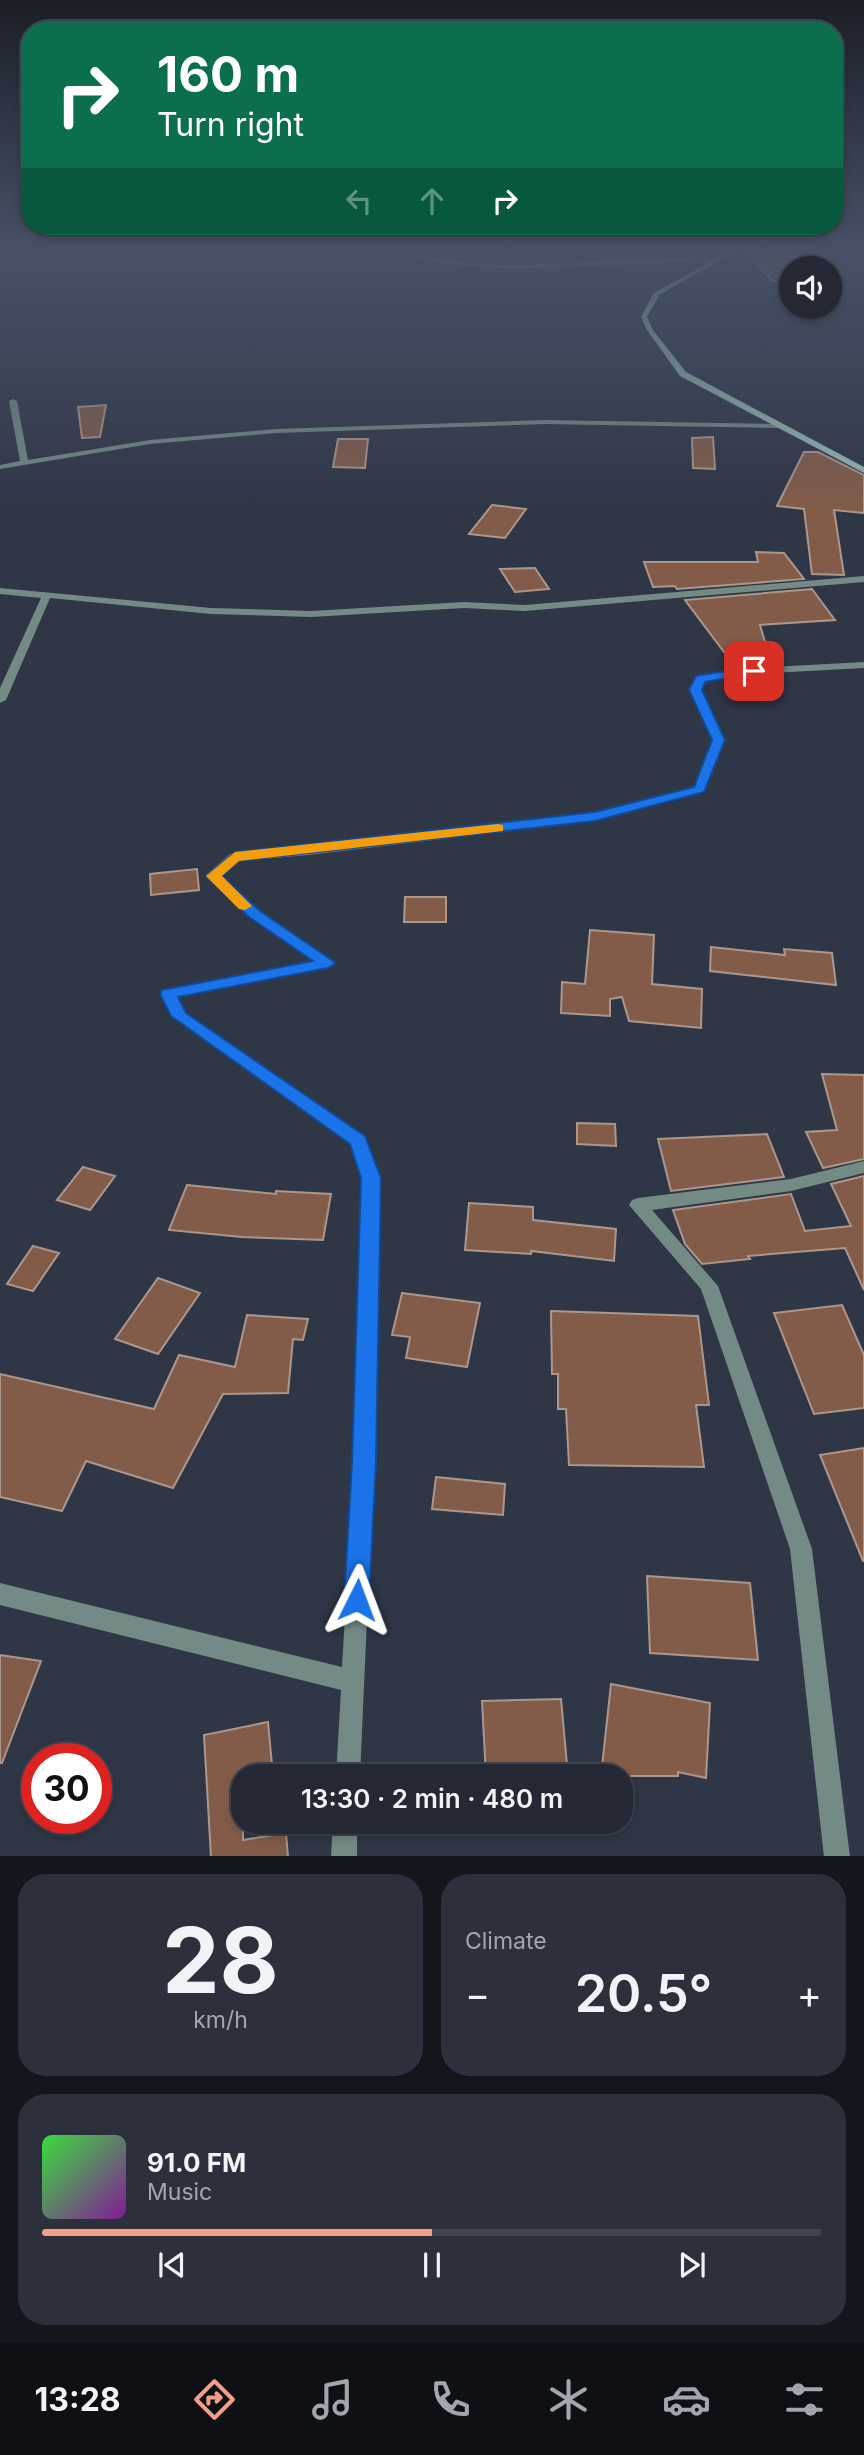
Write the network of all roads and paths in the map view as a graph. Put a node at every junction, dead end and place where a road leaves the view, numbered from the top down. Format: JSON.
{"nodes":[{"id":1,"x":656,"y":338,"type":"edge"},
{"id":2,"x":13,"y":401,"type":"dead end"},
{"id":3,"x":781,"y":426,"type":"junction"},
{"id":4,"x":24,"y":462,"type":"junction"},
{"id":5,"x":0,"y":467,"type":"edge"},
{"id":6,"x":864,"y":470,"type":"edge"},
{"id":7,"x":864,"y":579,"type":"edge"},
{"id":8,"x":0,"y":591,"type":"edge"},
{"id":9,"x":47,"y":595,"type":"junction"},
{"id":10,"x":864,"y":665,"type":"edge"},
{"id":11,"x":0,"y":700,"type":"edge"},
{"id":12,"x":864,"y":1167,"type":"edge"},
{"id":13,"x":0,"y":1594,"type":"edge"},
{"id":14,"x":352,"y":1681,"type":"junction"},
{"id":15,"x":349,"y":1764,"type":"edge"},
{"id":16,"x":345,"y":1834,"type":"edge"},
{"id":17,"x":344,"y":1856,"type":"edge"},
{"id":18,"x":837,"y":1856,"type":"edge"}],
"edges":[{"from":1,"to":3,"type":"street"},
{"from":2,"to":4,"type":"street"},
{"from":3,"to":4,"type":"street"},
{"from":3,"to":6,"type":"street"},
{"from":4,"to":5,"type":"street"},
{"from":7,"to":9,"type":"street"},
{"from":8,"to":9,"type":"street"},
{"from":9,"to":11,"type":"street"},
{"from":10,"to":14,"type":"street"},
{"from":12,"to":18,"type":"street"},
{"from":13,"to":14,"type":"street"},
{"from":14,"to":15,"type":"street"},
{"from":16,"to":17,"type":"street"}]}
